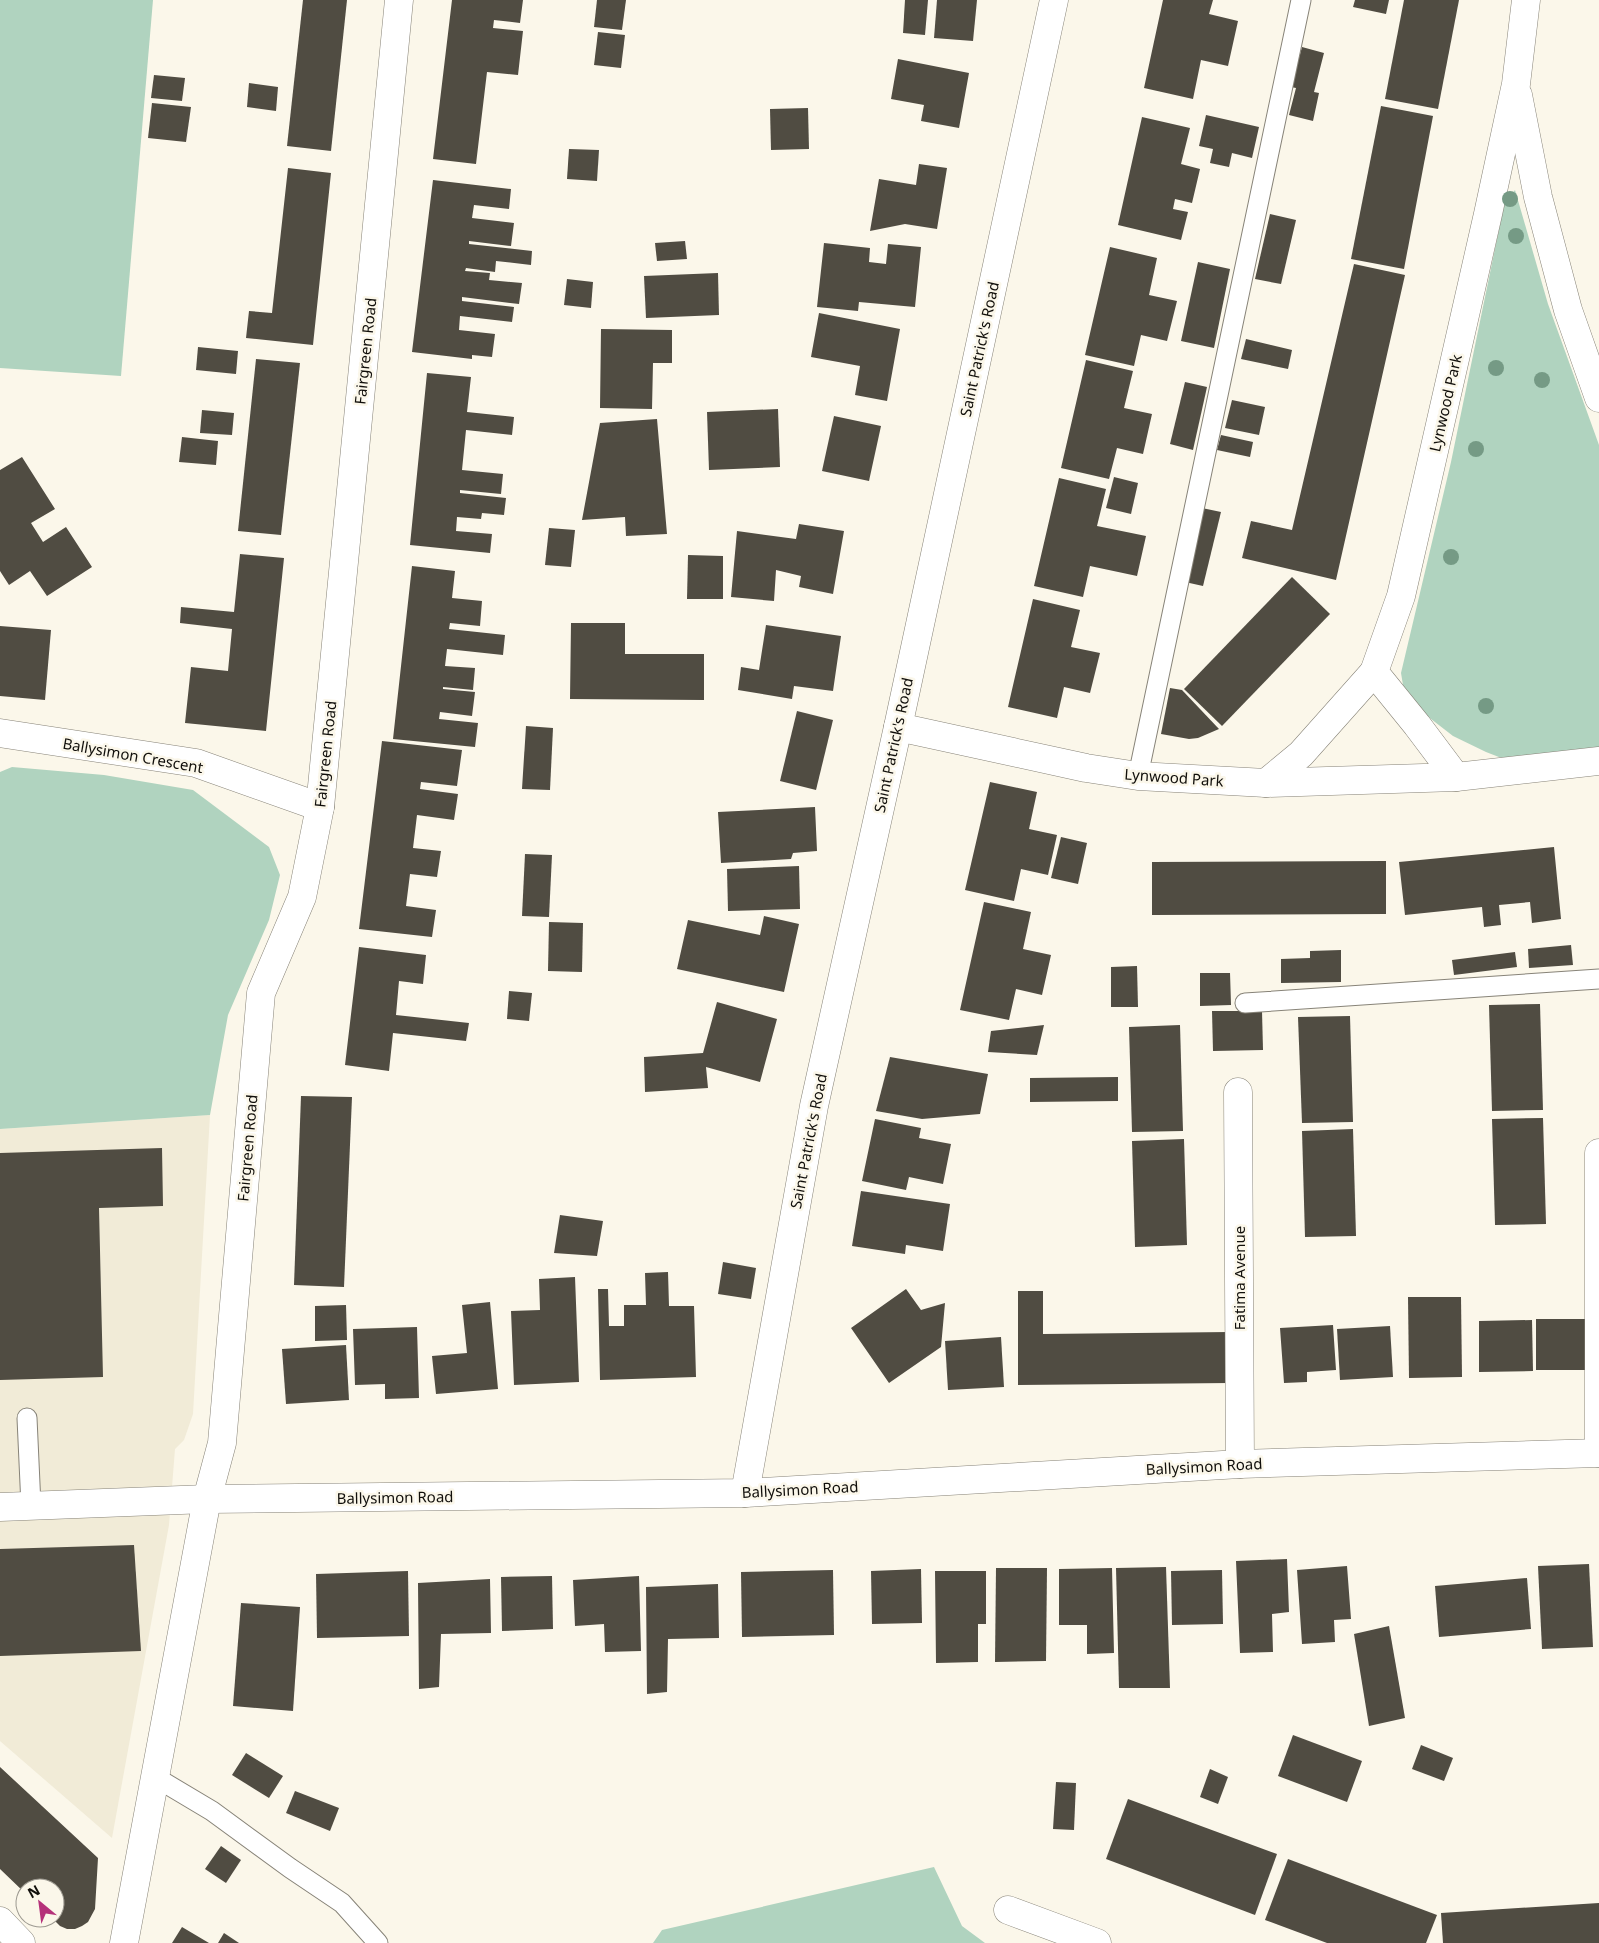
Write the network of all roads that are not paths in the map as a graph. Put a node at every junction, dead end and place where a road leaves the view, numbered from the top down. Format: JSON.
{"nodes":[{"id":1,"x":399,"y":0,"type":"edge"},
{"id":2,"x":1054,"y":0,"type":"edge"},
{"id":3,"x":1301,"y":0,"type":"edge"},
{"id":4,"x":1526,"y":0,"type":"edge"},
{"id":5,"x":1516,"y":84,"type":"junction"},
{"id":6,"x":1599,"y":398,"type":"edge"},
{"id":7,"x":1374,"y":672,"type":"junction"},
{"id":8,"x":898,"y":727,"type":"junction"},
{"id":9,"x":0,"y":733,"type":"edge"},
{"id":10,"x":1599,"y":761,"type":"edge"},
{"id":11,"x":1138,"y":776,"type":"junction"},
{"id":12,"x":1456,"y":778,"type":"junction"},
{"id":13,"x":1266,"y":783,"type":"junction"},
{"id":14,"x":320,"y":807,"type":"junction"},
{"id":15,"x":1599,"y":979,"type":"edge"},
{"id":16,"x":1245,"y":1003,"type":"dead end"},
{"id":17,"x":1238,"y":1092,"type":"dead end"},
{"id":18,"x":1599,"y":1153,"type":"edge"},
{"id":19,"x":27,"y":1418,"type":"dead end"},
{"id":20,"x":1599,"y":1453,"type":"edge"},
{"id":21,"x":1240,"y":1464,"type":"junction"},
{"id":22,"x":745,"y":1493,"type":"junction"},
{"id":23,"x":207,"y":1499,"type":"junction"},
{"id":24,"x":31,"y":1506,"type":"junction"},
{"id":25,"x":0,"y":1507,"type":"edge"},
{"id":26,"x":155,"y":1777,"type":"junction"},
{"id":27,"x":1008,"y":1910,"type":"dead end"},
{"id":28,"x":0,"y":1921,"type":"edge"},
{"id":29,"x":21,"y":1943,"type":"edge"},
{"id":30,"x":124,"y":1943,"type":"edge"},
{"id":31,"x":378,"y":1943,"type":"edge"},
{"id":32,"x":1097,"y":1943,"type":"edge"}],
"edges":[{"from":1,"to":14,"type":"street","name":"Fairgreen Road"},
{"from":2,"to":8,"type":"street","name":"Saint Patrick's Road"},
{"from":3,"to":11,"type":"lane"},
{"from":4,"to":5,"type":"street","name":"Lynwood Park"},
{"from":5,"to":6,"type":"street"},
{"from":5,"to":7,"type":"street","name":"Lynwood Park"},
{"from":7,"to":12,"type":"street"},
{"from":7,"to":13,"type":"street"},
{"from":8,"to":11,"type":"street","name":"Lynwood Park"},
{"from":8,"to":22,"type":"street","name":"Saint Patrick's Road"},
{"from":9,"to":14,"type":"street","name":"Ballysimon Crescent"},
{"from":10,"to":12,"type":"street","name":"Lynwood Park"},
{"from":11,"to":13,"type":"street","name":"Lynwood Park"},
{"from":12,"to":13,"type":"street","name":"Lynwood Park"},
{"from":14,"to":23,"type":"street","name":"Fairgreen Road"},
{"from":15,"to":16,"type":"lane"},
{"from":17,"to":21,"type":"street","name":"Fatima Avenue"},
{"from":18,"to":20,"type":"street"},
{"from":19,"to":24,"type":"lane"},
{"from":20,"to":21,"type":"street","name":"Ballysimon Road"},
{"from":21,"to":22,"type":"street","name":"Ballysimon Road"},
{"from":22,"to":23,"type":"street","name":"Ballysimon Road"},
{"from":23,"to":24,"type":"street","name":"Ballysimon Road"},
{"from":23,"to":26,"type":"street","name":"Fairgreen Road"},
{"from":24,"to":25,"type":"street","name":"Ballysimon Road"},
{"from":26,"to":30,"type":"street","name":"Fairgreen Road"},
{"from":26,"to":31,"type":"lane"},
{"from":27,"to":32,"type":"street"},
{"from":28,"to":29,"type":"street"}]}
